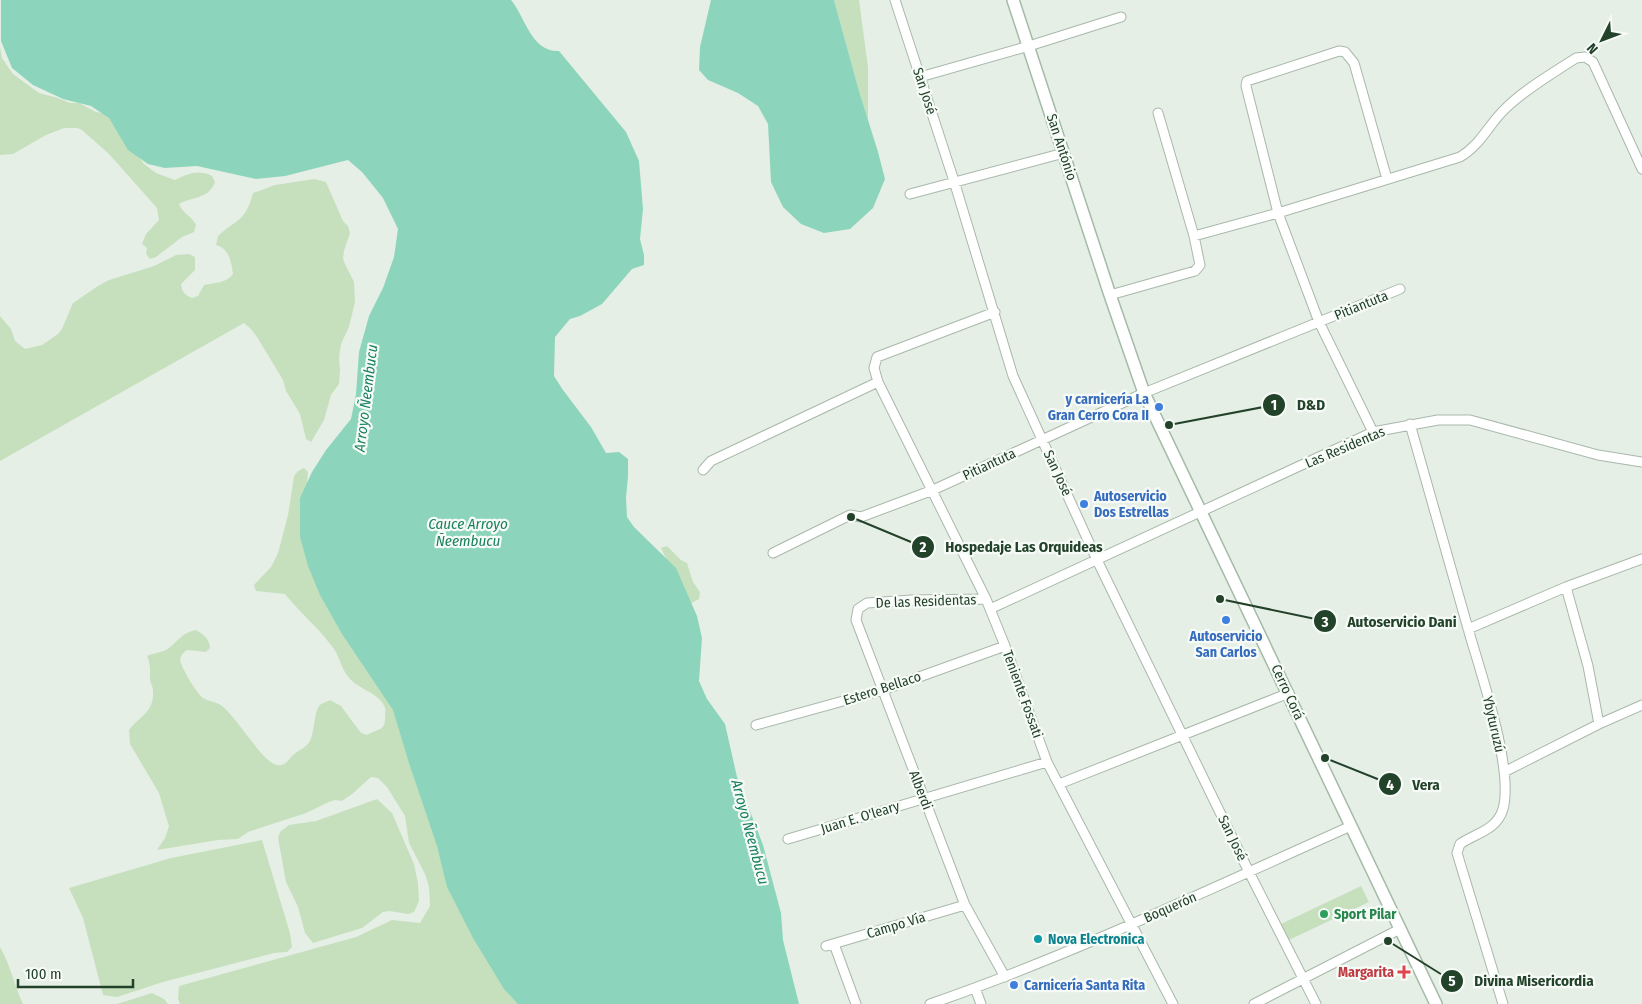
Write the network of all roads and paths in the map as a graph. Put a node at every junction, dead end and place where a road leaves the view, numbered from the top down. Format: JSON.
{"nodes":[{"id":1,"x":895,"y":0,"type":"edge"},
{"id":2,"x":1014,"y":0,"type":"edge"},
{"id":3,"x":1121,"y":17,"type":"dead end"},
{"id":4,"x":1029,"y":46,"type":"junction"},
{"id":5,"x":920,"y":76,"type":"junction"},
{"id":6,"x":1158,"y":113,"type":"dead end"},
{"id":7,"x":1064,"y":153,"type":"junction"},
{"id":8,"x":1642,"y":169,"type":"edge"},
{"id":9,"x":1387,"y":179,"type":"junction"},
{"id":10,"x":954,"y":182,"type":"junction"},
{"id":11,"x":910,"y":194,"type":"dead end"},
{"id":12,"x":1278,"y":212,"type":"junction"},
{"id":13,"x":1194,"y":236,"type":"junction"},
{"id":14,"x":1400,"y":289,"type":"dead end"},
{"id":15,"x":1110,"y":295,"type":"junction"},
{"id":16,"x":995,"y":312,"type":"junction"},
{"id":17,"x":1320,"y":322,"type":"junction"},
{"id":18,"x":878,"y":382,"type":"junction"},
{"id":19,"x":1144,"y":393,"type":"junction"},
{"id":20,"x":1410,"y":424,"type":"junction"},
{"id":21,"x":1373,"y":432,"type":"junction"},
{"id":22,"x":1042,"y":439,"type":"junction"},
{"id":23,"x":1642,"y":462,"type":"edge"},
{"id":24,"x":703,"y":470,"type":"dead end"},
{"id":25,"x":933,"y":490,"type":"junction"},
{"id":26,"x":1201,"y":512,"type":"junction"},
{"id":27,"x":773,"y":553,"type":"dead end"},
{"id":28,"x":1642,"y":559,"type":"edge"},
{"id":29,"x":1097,"y":560,"type":"junction"},
{"id":30,"x":1566,"y":587,"type":"junction"},
{"id":31,"x":986,"y":599,"type":"junction"},
{"id":32,"x":867,"y":603,"type":"joint"},
{"id":33,"x":990,"y":609,"type":"junction"},
{"id":34,"x":1468,"y":629,"type":"junction"},
{"id":35,"x":1005,"y":646,"type":"junction"},
{"id":36,"x":883,"y":690,"type":"junction"},
{"id":37,"x":1288,"y":693,"type":"junction"},
{"id":38,"x":1642,"y":705,"type":"edge"},
{"id":39,"x":1599,"y":724,"type":"junction"},
{"id":40,"x":756,"y":725,"type":"dead end"},
{"id":41,"x":1183,"y":736,"type":"junction"},
{"id":42,"x":1047,"y":762,"type":"junction"},
{"id":43,"x":1504,"y":772,"type":"junction"},
{"id":44,"x":1059,"y":784,"type":"junction"},
{"id":45,"x":924,"y":798,"type":"junction"},
{"id":46,"x":1351,"y":826,"type":"junction"},
{"id":47,"x":788,"y":839,"type":"dead end"},
{"id":48,"x":1249,"y":872,"type":"junction"},
{"id":49,"x":966,"y":904,"type":"junction"},
{"id":50,"x":1131,"y":924,"type":"junction"},
{"id":51,"x":1400,"y":929,"type":"junction"},
{"id":52,"x":1005,"y":977,"type":"junction"},
{"id":53,"x":1303,"y":978,"type":"junction"},
{"id":54,"x":975,"y":988,"type":"junction"},
{"id":55,"x":856,"y":1004,"type":"edge"},
{"id":56,"x":930,"y":1004,"type":"edge"},
{"id":57,"x":981,"y":1004,"type":"edge"},
{"id":58,"x":1173,"y":1004,"type":"edge"},
{"id":59,"x":1254,"y":1004,"type":"edge"},
{"id":60,"x":1316,"y":1004,"type":"edge"},
{"id":61,"x":1436,"y":1004,"type":"edge"},
{"id":62,"x":1503,"y":1004,"type":"edge"}],
"edges":[{"from":1,"to":5,"type":"street","name":"San José"},
{"from":2,"to":4,"type":"street","name":"San António"},
{"from":3,"to":4,"type":"street"},
{"from":4,"to":5,"type":"street"},
{"from":4,"to":7,"type":"street","name":"San António"},
{"from":5,"to":10,"type":"street","name":"San José"},
{"from":6,"to":13,"type":"street"},
{"from":7,"to":10,"type":"street"},
{"from":7,"to":15,"type":"street","name":"San António"},
{"from":8,"to":9,"type":"street"},
{"from":9,"to":12,"type":"street"},
{"from":9,"to":12,"type":"street"},
{"from":10,"to":11,"type":"street"},
{"from":10,"to":16,"type":"street","name":"San José"},
{"from":12,"to":13,"type":"street"},
{"from":12,"to":17,"type":"street"},
{"from":13,"to":15,"type":"street"},
{"from":14,"to":17,"type":"street","name":"Pitiantuta"},
{"from":15,"to":19,"type":"street","name":"Cerro Corá"},
{"from":16,"to":18,"type":"street"},
{"from":16,"to":22,"type":"street","name":"San José"},
{"from":17,"to":19,"type":"street","name":"Pitiantuta"},
{"from":17,"to":21,"type":"street"},
{"from":18,"to":24,"type":"street"},
{"from":18,"to":25,"type":"street","name":"Teniente Fossati"},
{"from":19,"to":22,"type":"street","name":"Pitiantuta"},
{"from":19,"to":26,"type":"street","name":"Cerro Corá"},
{"from":20,"to":21,"type":"street","name":"Las Residentas"},
{"from":20,"to":23,"type":"street","name":"Las Residentas"},
{"from":20,"to":34,"type":"street","name":"Ybyturuzú"},
{"from":21,"to":26,"type":"street","name":"Las Residentas"},
{"from":22,"to":25,"type":"street","name":"Pitiantuta"},
{"from":22,"to":29,"type":"street","name":"San José"},
{"from":25,"to":27,"type":"street","name":"Pitiantuta"},
{"from":25,"to":31,"type":"street","name":"Teniente Fossati"},
{"from":26,"to":29,"type":"street","name":"De las Residentas"},
{"from":26,"to":37,"type":"street","name":"Cerro Corá"},
{"from":28,"to":30,"type":"street"},
{"from":29,"to":33,"type":"street","name":"De las Residentas"},
{"from":29,"to":41,"type":"street","name":"San José"},
{"from":30,"to":34,"type":"street"},
{"from":30,"to":39,"type":"street"},
{"from":31,"to":32,"type":"street","name":"De las Residentas"},
{"from":31,"to":33,"type":"street","name":"Teniente Fossati"},
{"from":32,"to":36,"type":"street","name":"Alberdi"},
{"from":33,"to":35,"type":"street","name":"Teniente Fossati"},
{"from":34,"to":43,"type":"street","name":"Ybyturuzú"},
{"from":35,"to":36,"type":"street","name":"Estero Bellaco"},
{"from":35,"to":42,"type":"street","name":"Teniente Fossati"},
{"from":36,"to":40,"type":"street","name":"Estero Bellaco"},
{"from":36,"to":45,"type":"street","name":"Alberdi"},
{"from":37,"to":41,"type":"street"},
{"from":37,"to":46,"type":"street","name":"Cerro Corá"},
{"from":38,"to":39,"type":"street"},
{"from":39,"to":43,"type":"street"},
{"from":41,"to":44,"type":"street"},
{"from":41,"to":48,"type":"street","name":"San José"},
{"from":42,"to":44,"type":"street","name":"Teniente Fossati"},
{"from":42,"to":45,"type":"street","name":"Juan E. O'leary"},
{"from":43,"to":62,"type":"street","name":"Ybyturuzú"},
{"from":44,"to":50,"type":"street","name":"Teniente Fossati"},
{"from":45,"to":47,"type":"street","name":"Juan E. O'leary"},
{"from":45,"to":49,"type":"street","name":"Alberdi"},
{"from":46,"to":48,"type":"street","name":"Boquerón"},
{"from":46,"to":51,"type":"street","name":"Cerro Corá"},
{"from":48,"to":50,"type":"street","name":"Boquerón"},
{"from":48,"to":53,"type":"street","name":"San José"},
{"from":49,"to":52,"type":"street","name":"Alberdi"},
{"from":49,"to":55,"type":"street","name":"Campo Vía"},
{"from":50,"to":52,"type":"street","name":"Boquerón"},
{"from":50,"to":58,"type":"street","name":"Teniente Fossati"},
{"from":51,"to":53,"type":"street"},
{"from":51,"to":61,"type":"street","name":"Cerro Corá"},
{"from":52,"to":54,"type":"street","name":"Boquerón"},
{"from":53,"to":59,"type":"street"},
{"from":53,"to":60,"type":"street","name":"San José"},
{"from":54,"to":56,"type":"street","name":"Boquerón"},
{"from":54,"to":57,"type":"street"}]}
